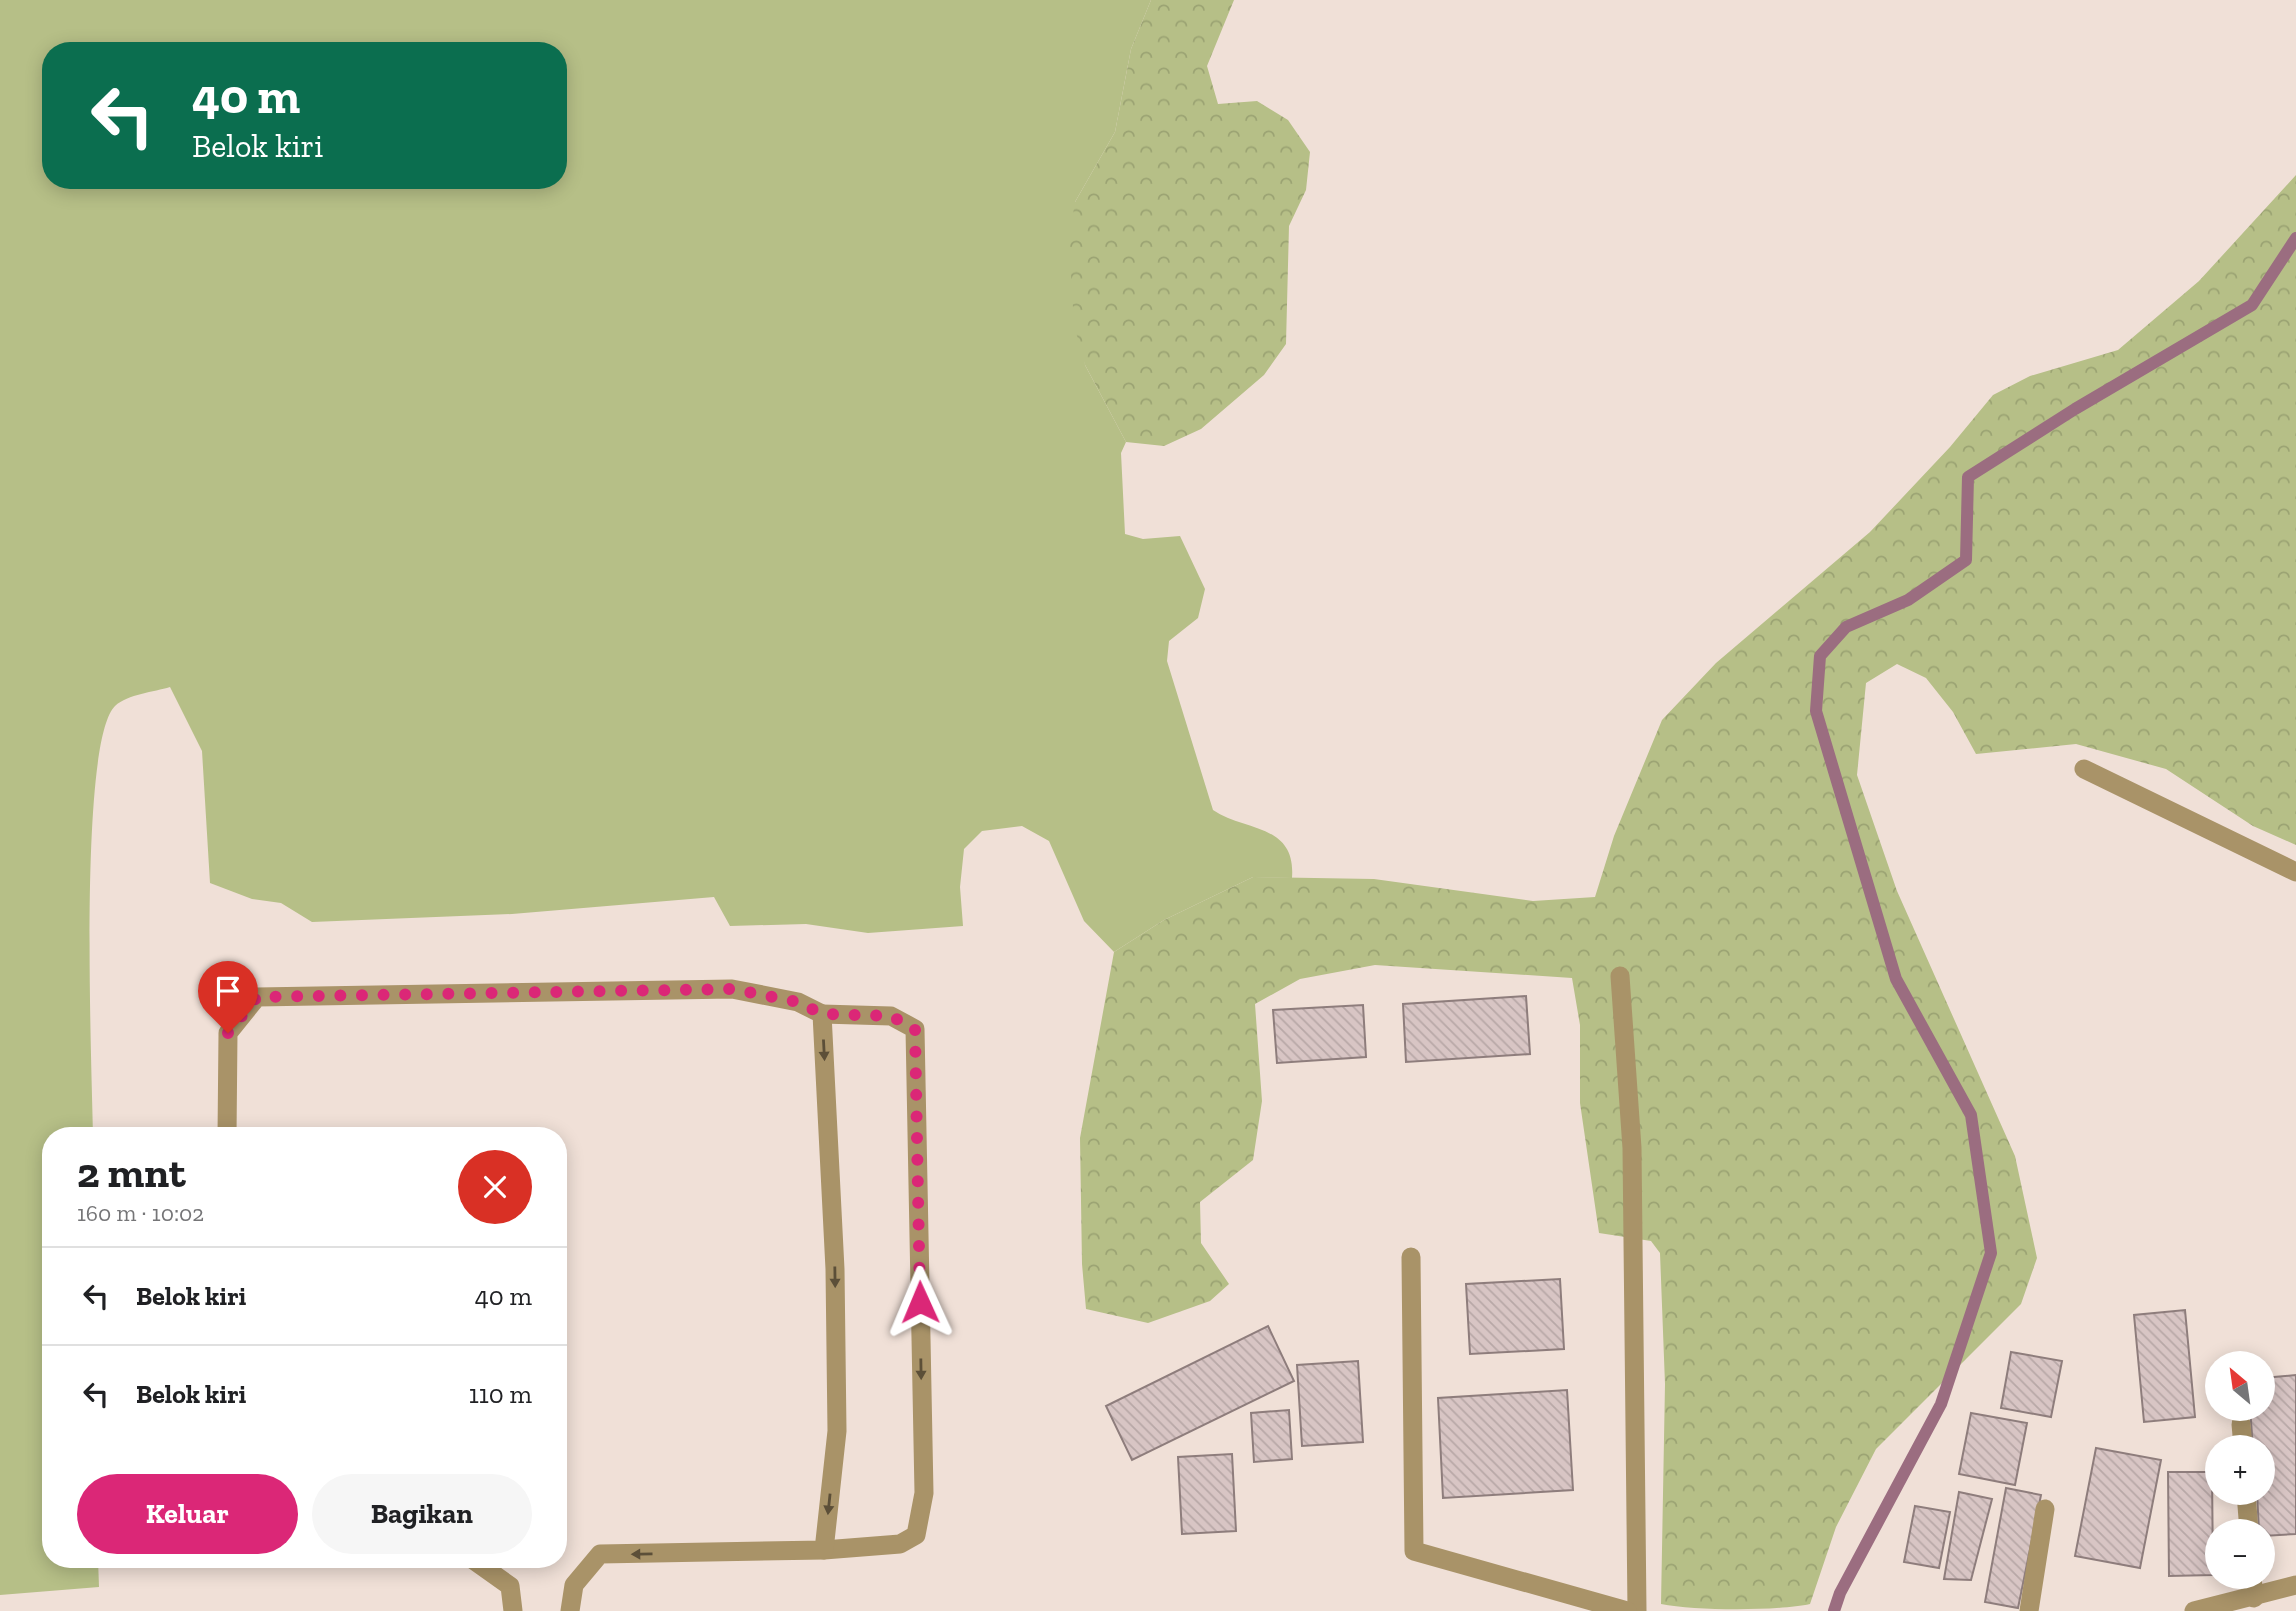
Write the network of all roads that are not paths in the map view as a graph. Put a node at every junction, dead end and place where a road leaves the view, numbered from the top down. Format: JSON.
{"nodes":[{"id":1,"x":2084,"y":769,"type":"dead end"},
{"id":2,"x":2296,"y":872,"type":"edge"},
{"id":3,"x":1620,"y":976,"type":"dead end"},
{"id":4,"x":822,"y":1014,"type":"junction"},
{"id":5,"x":227,"y":1127,"type":"edge"},
{"id":6,"x":1411,"y":1257,"type":"dead end"},
{"id":7,"x":2241,"y":1424,"type":"dead end"},
{"id":8,"x":2241,"y":1435,"type":"edge"},
{"id":9,"x":2045,"y":1509,"type":"dead end"},
{"id":10,"x":824,"y":1550,"type":"junction"},
{"id":11,"x":485,"y":1568,"type":"edge"},
{"id":12,"x":2296,"y":1585,"type":"edge"},
{"id":13,"x":2253,"y":1589,"type":"edge"},
{"id":14,"x":2254,"y":1598,"type":"junction"},
{"id":15,"x":513,"y":1611,"type":"edge"},
{"id":16,"x":570,"y":1611,"type":"edge"},
{"id":17,"x":1627,"y":1611,"type":"edge"},
{"id":18,"x":1637,"y":1611,"type":"edge"},
{"id":19,"x":2029,"y":1611,"type":"edge"},
{"id":20,"x":2194,"y":1611,"type":"edge"}],
"edges":[{"from":1,"to":2,"type":"street"},
{"from":3,"to":18,"type":"street"},
{"from":4,"to":5,"type":"street"},
{"from":4,"to":10,"type":"street","one_way":true},
{"from":4,"to":10,"type":"street","one_way":true},
{"from":6,"to":17,"type":"street"},
{"from":7,"to":8,"type":"street"},
{"from":9,"to":19,"type":"street"},
{"from":10,"to":16,"type":"street","one_way":true},
{"from":11,"to":15,"type":"street"},
{"from":12,"to":14,"type":"street"},
{"from":13,"to":14,"type":"street"},
{"from":14,"to":20,"type":"street"}]}
